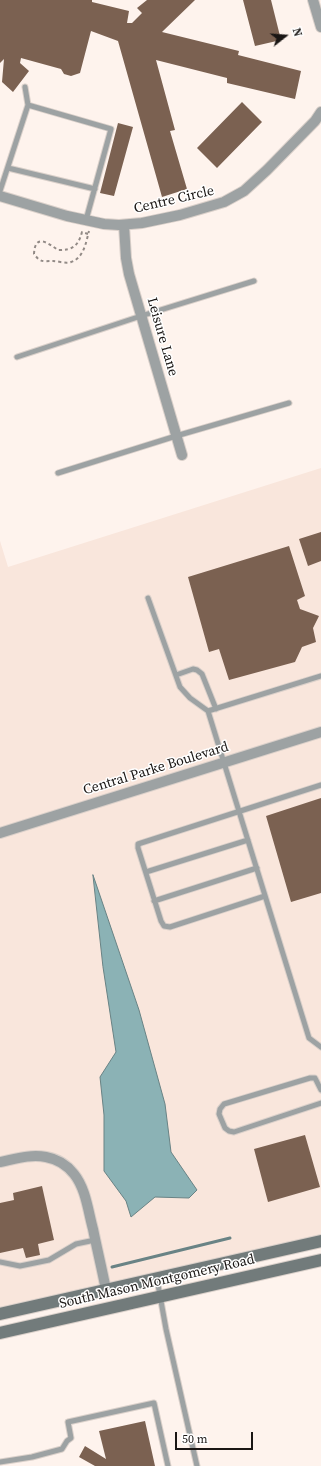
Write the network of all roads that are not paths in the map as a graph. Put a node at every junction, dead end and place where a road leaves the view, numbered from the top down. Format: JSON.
{"nodes":[{"id":1,"x":314,"y":0,"type":"edge"},
{"id":2,"x":320,"y":21,"type":"edge"},
{"id":3,"x":25,"y":87,"type":"dead end"},
{"id":4,"x":28,"y":105,"type":"junction"},
{"id":5,"x":321,"y":112,"type":"edge"},
{"id":6,"x":8,"y":168,"type":"junction"},
{"id":7,"x":95,"y":189,"type":"junction"},
{"id":8,"x":0,"y":191,"type":"edge"},
{"id":9,"x":0,"y":196,"type":"edge"},
{"id":10,"x":89,"y":221,"type":"junction"},
{"id":11,"x":124,"y":225,"type":"junction"},
{"id":12,"x":254,"y":281,"type":"dead end"},
{"id":13,"x":141,"y":316,"type":"junction"},
{"id":14,"x":17,"y":357,"type":"dead end"},
{"id":15,"x":289,"y":403,"type":"dead end"},
{"id":16,"x":176,"y":436,"type":"junction"},
{"id":17,"x":182,"y":455,"type":"dead end"},
{"id":18,"x":58,"y":474,"type":"dead end"},
{"id":19,"x":148,"y":598,"type":"dead end"},
{"id":20,"x":176,"y":675,"type":"junction"},
{"id":21,"x":321,"y":676,"type":"edge"},
{"id":22,"x":216,"y":709,"type":"junction"},
{"id":23,"x":208,"y":711,"type":"junction"},
{"id":24,"x":321,"y":732,"type":"edge"},
{"id":25,"x":224,"y":762,"type":"junction"},
{"id":26,"x":321,"y":785,"type":"edge"},
{"id":27,"x":239,"y":812,"type":"junction"},
{"id":28,"x":0,"y":833,"type":"edge"},
{"id":29,"x":248,"y":840,"type":"junction"},
{"id":30,"x":257,"y":868,"type":"junction"},
{"id":31,"x":146,"y":872,"type":"junction"},
{"id":32,"x":265,"y":896,"type":"junction"},
{"id":33,"x":154,"y":900,"type":"junction"},
{"id":34,"x":321,"y":1047,"type":"edge"},
{"id":35,"x":321,"y":1090,"type":"edge"},
{"id":36,"x":321,"y":1103,"type":"edge"},
{"id":37,"x":0,"y":1162,"type":"edge"},
{"id":38,"x":95,"y":1240,"type":"junction"},
{"id":39,"x":321,"y":1241,"type":"edge"},
{"id":40,"x":321,"y":1260,"type":"edge"},
{"id":41,"x":0,"y":1262,"type":"edge"},
{"id":42,"x":157,"y":1278,"type":"junction"},
{"id":43,"x":106,"y":1290,"type":"junction"},
{"id":44,"x":160,"y":1296,"type":"junction"},
{"id":45,"x":0,"y":1314,"type":"edge"},
{"id":46,"x":0,"y":1333,"type":"edge"},
{"id":47,"x":0,"y":1462,"type":"edge"},
{"id":48,"x":168,"y":1466,"type":"edge"},
{"id":49,"x":197,"y":1466,"type":"edge"}],
"edges":[{"from":1,"to":2,"type":"street"},
{"from":3,"to":4,"type":"lane"},
{"from":4,"to":6,"type":"lane"},
{"from":4,"to":7,"type":"lane"},
{"from":5,"to":11,"type":"street","name":"Centre Circle"},
{"from":6,"to":7,"type":"lane"},
{"from":6,"to":8,"type":"lane"},
{"from":7,"to":10,"type":"lane"},
{"from":9,"to":10,"type":"street","name":"Centre Circle"},
{"from":10,"to":11,"type":"street","name":"Centre Circle"},
{"from":11,"to":13,"type":"street","name":"Leisure Lane"},
{"from":12,"to":13,"type":"lane"},
{"from":13,"to":14,"type":"lane"},
{"from":13,"to":16,"type":"street","name":"Leisure Lane"},
{"from":15,"to":16,"type":"lane"},
{"from":16,"to":17,"type":"street","name":"Leisure Lane"},
{"from":16,"to":18,"type":"lane"},
{"from":19,"to":20,"type":"lane"},
{"from":20,"to":22,"type":"lane"},
{"from":20,"to":23,"type":"lane"},
{"from":21,"to":22,"type":"lane"},
{"from":22,"to":23,"type":"lane"},
{"from":23,"to":25,"type":"lane"},
{"from":24,"to":25,"type":"street","name":"Central Parke Boulevard"},
{"from":25,"to":27,"type":"lane"},
{"from":25,"to":28,"type":"street","name":"Central Parke Boulevard"},
{"from":26,"to":27,"type":"lane"},
{"from":27,"to":29,"type":"lane"},
{"from":27,"to":31,"type":"lane"},
{"from":29,"to":30,"type":"lane"},
{"from":29,"to":31,"type":"lane"},
{"from":30,"to":32,"type":"lane"},
{"from":30,"to":33,"type":"lane"},
{"from":31,"to":33,"type":"lane"},
{"from":32,"to":33,"type":"lane"},
{"from":32,"to":34,"type":"lane"},
{"from":35,"to":36,"type":"lane"},
{"from":37,"to":38,"type":"street"},
{"from":38,"to":41,"type":"lane"},
{"from":38,"to":43,"type":"street"},
{"from":39,"to":42,"type":"main road","name":"South Mason Montgomery Road"},
{"from":40,"to":44,"type":"main road","name":"South Mason Montgomery Road"},
{"from":42,"to":43,"type":"main road","name":"South Mason Montgomery Road"},
{"from":42,"to":44,"type":"lane"},
{"from":43,"to":45,"type":"main road","name":"South Mason Montgomery Road"},
{"from":44,"to":46,"type":"main road","name":"South Mason Montgomery Road"},
{"from":44,"to":49,"type":"lane"},
{"from":47,"to":48,"type":"lane"}]}
